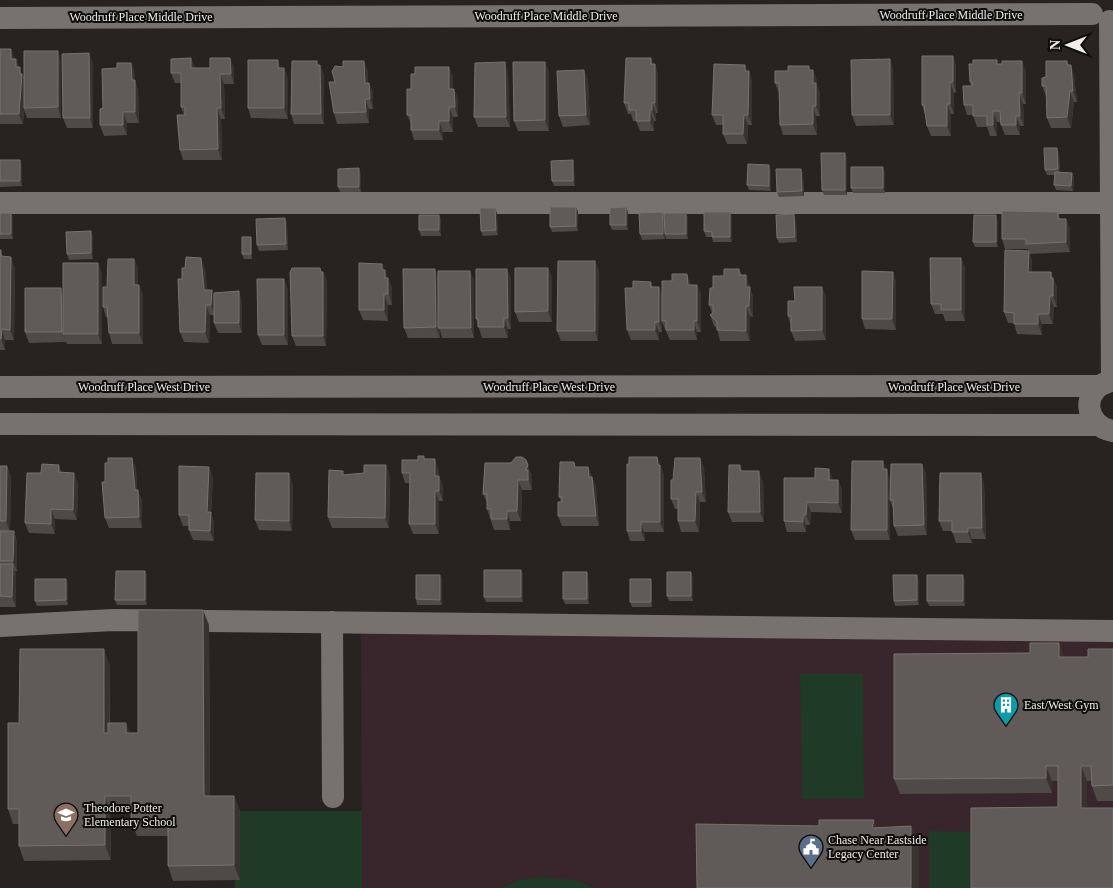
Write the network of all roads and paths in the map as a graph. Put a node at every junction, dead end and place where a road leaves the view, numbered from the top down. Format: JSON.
{"nodes":[{"id":1,"x":1100,"y":14,"type":"edge"},
{"id":2,"x":0,"y":18,"type":"edge"},
{"id":3,"x":0,"y":203,"type":"edge"},
{"id":4,"x":1112,"y":203,"type":"edge"},
{"id":5,"x":1108,"y":383,"type":"edge"},
{"id":6,"x":0,"y":387,"type":"edge"},
{"id":7,"x":0,"y":424,"type":"edge"},
{"id":8,"x":1105,"y":428,"type":"edge"},
{"id":9,"x":332,"y":622,"type":"junction"},
{"id":10,"x":0,"y":626,"type":"edge"},
{"id":11,"x":1113,"y":631,"type":"edge"},
{"id":12,"x":333,"y":797,"type":"dead end"}],
"edges":[{"from":1,"to":2,"type":"street","name":"Woodruff Place Middle Drive"},
{"from":1,"to":4,"type":"street"},
{"from":3,"to":4,"type":"street"},
{"from":4,"to":5,"type":"street"},
{"from":5,"to":6,"type":"street","name":"Woodruff Place West Drive"},
{"from":5,"to":8,"type":"street"},
{"from":7,"to":8,"type":"street"},
{"from":9,"to":10,"type":"street"},
{"from":9,"to":11,"type":"street"},
{"from":9,"to":12,"type":"street"}]}
